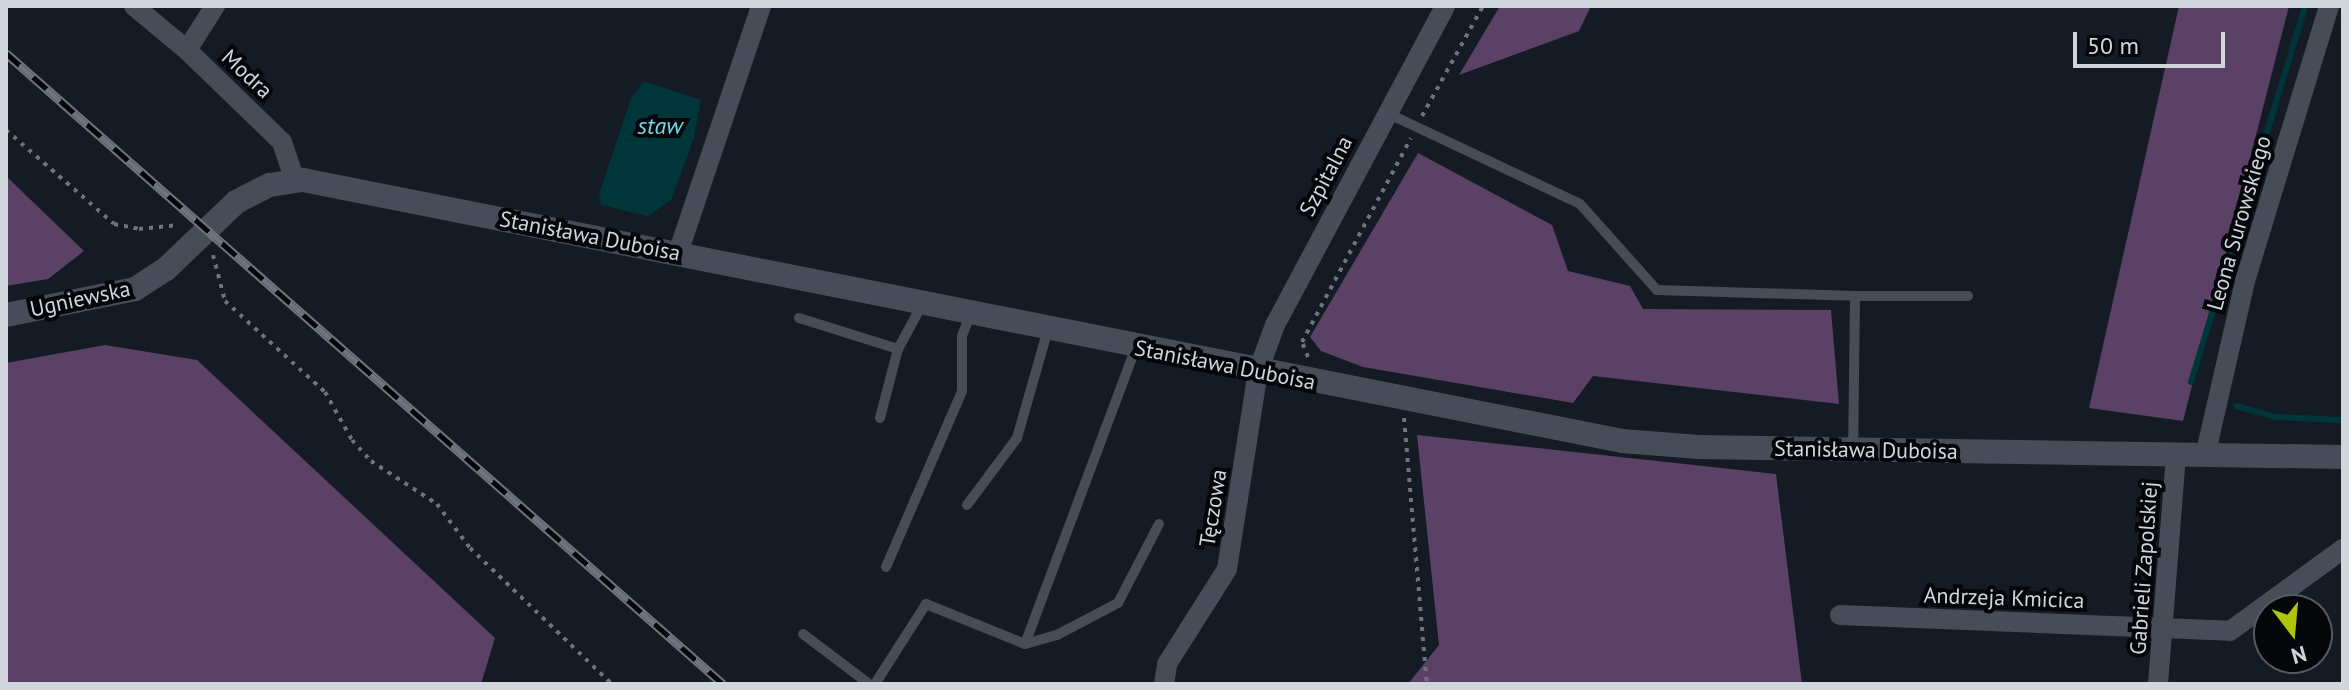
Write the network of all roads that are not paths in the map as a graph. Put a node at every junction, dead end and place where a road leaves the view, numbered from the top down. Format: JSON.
{"nodes":[{"id":1,"x":134,"y":6,"type":"edge"},
{"id":2,"x":215,"y":6,"type":"edge"},
{"id":3,"x":761,"y":6,"type":"edge"},
{"id":4,"x":1445,"y":6,"type":"edge"},
{"id":5,"x":2329,"y":6,"type":"edge"},
{"id":6,"x":187,"y":50,"type":"junction"},
{"id":7,"x":1387,"y":113,"type":"junction"},
{"id":8,"x":295,"y":181,"type":"junction"},
{"id":9,"x":678,"y":253,"type":"junction"},
{"id":10,"x":153,"y":279,"type":"joint"},
{"id":11,"x":1855,"y":296,"type":"junction"},
{"id":12,"x":1968,"y":296,"type":"dead end"},
{"id":13,"x":923,"y":303,"type":"junction"},
{"id":14,"x":971,"y":313,"type":"junction"},
{"id":15,"x":6,"y":315,"type":"edge"},
{"id":16,"x":799,"y":318,"type":"dead end"},
{"id":17,"x":1048,"y":329,"type":"junction"},
{"id":18,"x":1136,"y":347,"type":"junction"},
{"id":19,"x":898,"y":349,"type":"junction"},
{"id":20,"x":1258,"y":371,"type":"junction"},
{"id":21,"x":880,"y":418,"type":"dead end"},
{"id":22,"x":1853,"y":450,"type":"junction"},
{"id":23,"x":2176,"y":455,"type":"junction"},
{"id":24,"x":2205,"y":456,"type":"junction"},
{"id":25,"x":2343,"y":457,"type":"edge"},
{"id":26,"x":967,"y":505,"type":"dead end"},
{"id":27,"x":1159,"y":524,"type":"dead end"},
{"id":28,"x":2343,"y":549,"type":"edge"},
{"id":29,"x":886,"y":567,"type":"dead end"},
{"id":30,"x":1840,"y":615,"type":"dead end"},
{"id":31,"x":2166,"y":628,"type":"junction"},
{"id":32,"x":803,"y":634,"type":"dead end"},
{"id":33,"x":1025,"y":644,"type":"junction"},
{"id":34,"x":869,"y":684,"type":"edge"},
{"id":35,"x":875,"y":684,"type":"edge"},
{"id":36,"x":1164,"y":684,"type":"edge"},
{"id":37,"x":2158,"y":684,"type":"edge"}],
"edges":[{"from":1,"to":6,"type":"street"},
{"from":2,"to":6,"type":"street","name":"Modra"},
{"from":3,"to":9,"type":"street"},
{"from":4,"to":7,"type":"street","name":"Szpitalna"},
{"from":5,"to":24,"type":"street","name":"Leona Surowskiego"},
{"from":6,"to":8,"type":"street","name":"Modra"},
{"from":7,"to":11,"type":"lane"},
{"from":7,"to":20,"type":"street","name":"Szpitalna"},
{"from":8,"to":9,"type":"street","name":"Stanisława Duboisa"},
{"from":8,"to":10,"type":"street","name":"Stanisława Duboisa"},
{"from":9,"to":13,"type":"street","name":"Stanisława Duboisa"},
{"from":10,"to":15,"type":"street","name":"Ugniewska"},
{"from":11,"to":12,"type":"lane"},
{"from":11,"to":22,"type":"lane"},
{"from":13,"to":14,"type":"street","name":"Stanisława Duboisa"},
{"from":13,"to":19,"type":"lane"},
{"from":14,"to":17,"type":"street","name":"Stanisława Duboisa"},
{"from":14,"to":29,"type":"lane"},
{"from":16,"to":19,"type":"lane"},
{"from":17,"to":18,"type":"street","name":"Stanisława Duboisa"},
{"from":17,"to":26,"type":"lane"},
{"from":18,"to":20,"type":"street","name":"Stanisława Duboisa"},
{"from":18,"to":33,"type":"lane"},
{"from":19,"to":21,"type":"lane"},
{"from":20,"to":22,"type":"street","name":"Stanisława Duboisa"},
{"from":20,"to":36,"type":"street","name":"Tęczowa"},
{"from":22,"to":23,"type":"street","name":"Stanisława Duboisa"},
{"from":23,"to":24,"type":"street","name":"Stanisława Duboisa"},
{"from":23,"to":31,"type":"street","name":"Gabrieli Zapolskiej"},
{"from":24,"to":25,"type":"street","name":"Stanisława Duboisa"},
{"from":27,"to":33,"type":"lane"},
{"from":28,"to":31,"type":"street","name":"Andrzeja Kmicica"},
{"from":30,"to":31,"type":"street","name":"Andrzeja Kmicica"},
{"from":31,"to":37,"type":"street","name":"Gabrieli Zapolskiej"},
{"from":32,"to":34,"type":"lane"},
{"from":33,"to":35,"type":"lane"}]}
